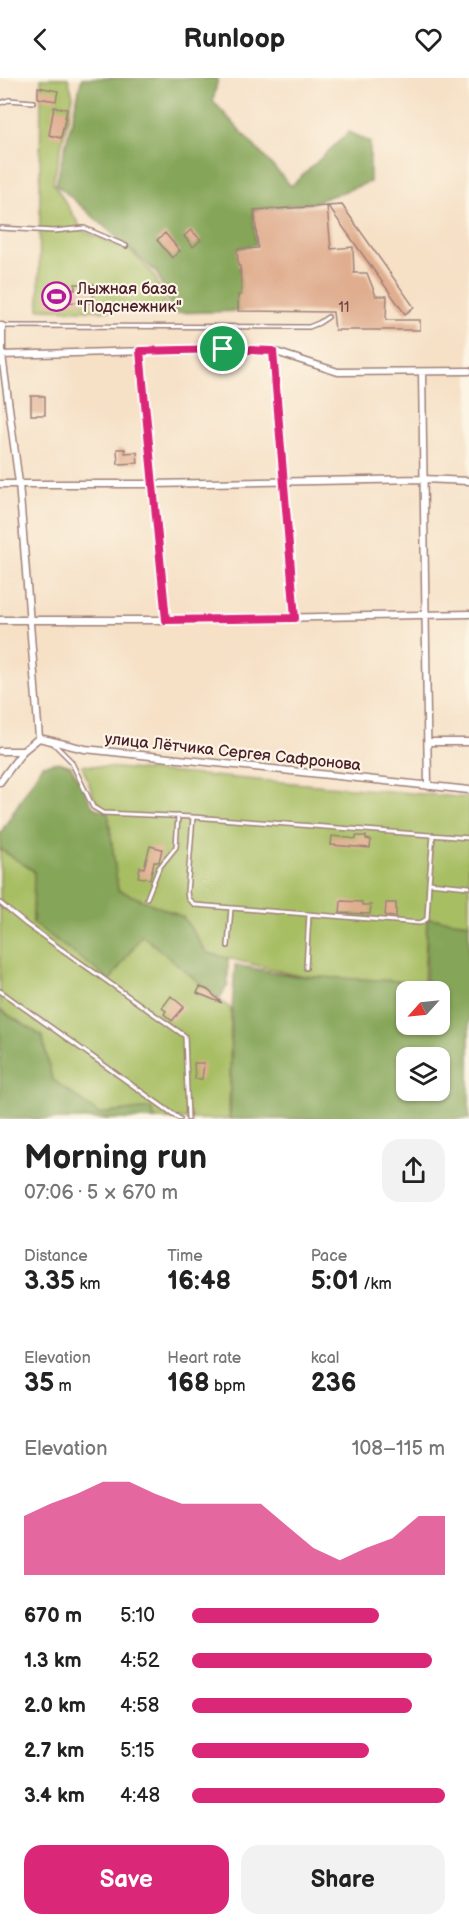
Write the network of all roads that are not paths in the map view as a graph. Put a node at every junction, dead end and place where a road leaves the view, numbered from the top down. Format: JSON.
{"nodes":[{"id":1,"x":33,"y":102,"type":"dead end"},
{"id":2,"x":0,"y":103,"type":"edge"},
{"id":3,"x":0,"y":228,"type":"edge"},
{"id":4,"x":126,"y":246,"type":"dead end"},
{"id":5,"x":328,"y":317,"type":"dead end"},
{"id":6,"x":1,"y":326,"type":"edge"},
{"id":7,"x":223,"y":327,"type":"junction"},
{"id":8,"x":223,"y":349,"type":"junction"},
{"id":9,"x":140,"y":351,"type":"junction"},
{"id":10,"x":273,"y":351,"type":"junction"},
{"id":11,"x":1,"y":355,"type":"edge"},
{"id":12,"x":469,"y":370,"type":"edge"},
{"id":13,"x":422,"y":372,"type":"junction"},
{"id":14,"x":423,"y":479,"type":"junction"},
{"id":15,"x":469,"y":481,"type":"edge"},
{"id":16,"x":283,"y":482,"type":"junction"},
{"id":17,"x":19,"y":483,"type":"junction"},
{"id":18,"x":0,"y":484,"type":"edge"},
{"id":19,"x":153,"y":484,"type":"junction"},
{"id":20,"x":426,"y":614,"type":"junction"},
{"id":21,"x":469,"y":614,"type":"edge"},
{"id":22,"x":295,"y":618,"type":"junction"},
{"id":23,"x":30,"y":619,"type":"junction"},
{"id":24,"x":0,"y":620,"type":"edge"},
{"id":25,"x":166,"y":620,"type":"junction"},
{"id":26,"x":39,"y":738,"type":"junction"},
{"id":27,"x":52,"y":741,"type":"junction"},
{"id":28,"x":428,"y":742,"type":"junction"},
{"id":29,"x":469,"y":742,"type":"edge"},
{"id":30,"x":0,"y":751,"type":"edge"},
{"id":31,"x":23,"y":751,"type":"junction"},
{"id":32,"x":0,"y":782,"type":"edge"},
{"id":33,"x":428,"y":786,"type":"junction"},
{"id":34,"x":469,"y":790,"type":"edge"},
{"id":35,"x":178,"y":816,"type":"junction"},
{"id":36,"x":193,"y":817,"type":"junction"},
{"id":37,"x":433,"y":835,"type":"junction"},
{"id":38,"x":469,"y":838,"type":"edge"},
{"id":39,"x":429,"y":883,"type":"junction"},
{"id":40,"x":469,"y":887,"type":"edge"},
{"id":41,"x":147,"y":898,"type":"dead end"},
{"id":42,"x":0,"y":903,"type":"edge"},
{"id":43,"x":231,"y":908,"type":"junction"},
{"id":44,"x":309,"y":914,"type":"junction"},
{"id":45,"x":228,"y":946,"type":"dead end"},
{"id":46,"x":306,"y":968,"type":"dead end"},
{"id":47,"x":0,"y":991,"type":"edge"},
{"id":48,"x":180,"y":1119,"type":"edge"},
{"id":49,"x":188,"y":1119,"type":"edge"}],
"edges":[{"from":1,"to":2,"type":"lane"},
{"from":3,"to":4,"type":"lane"},
{"from":5,"to":7,"type":"lane"},
{"from":6,"to":7,"type":"lane"},
{"from":6,"to":11,"type":"street"},
{"from":7,"to":8,"type":"lane"},
{"from":8,"to":9,"type":"street"},
{"from":8,"to":10,"type":"street"},
{"from":9,"to":11,"type":"street"},
{"from":9,"to":19,"type":"street"},
{"from":10,"to":13,"type":"street"},
{"from":10,"to":16,"type":"street"},
{"from":11,"to":17,"type":"street"},
{"from":12,"to":13,"type":"street"},
{"from":13,"to":14,"type":"street"},
{"from":14,"to":15,"type":"street"},
{"from":14,"to":16,"type":"street"},
{"from":14,"to":20,"type":"street"},
{"from":16,"to":19,"type":"street"},
{"from":16,"to":22,"type":"street"},
{"from":17,"to":18,"type":"street"},
{"from":17,"to":19,"type":"street"},
{"from":17,"to":23,"type":"street"},
{"from":19,"to":25,"type":"street"},
{"from":20,"to":21,"type":"street"},
{"from":20,"to":22,"type":"street"},
{"from":20,"to":28,"type":"street"},
{"from":22,"to":25,"type":"street"},
{"from":23,"to":24,"type":"street"},
{"from":23,"to":25,"type":"street"},
{"from":23,"to":26,"type":"street"},
{"from":26,"to":27,"type":"street","name":"улица Лётчика Сергея Сафронова"},
{"from":26,"to":31,"type":"street"},
{"from":27,"to":33,"type":"street","name":"улица Лётчика Сергея Сафронова"},
{"from":27,"to":35,"type":"lane"},
{"from":28,"to":29,"type":"street"},
{"from":28,"to":33,"type":"street"},
{"from":30,"to":31,"type":"street"},
{"from":31,"to":32,"type":"street"},
{"from":33,"to":34,"type":"street","name":"улица Лётчика Сергея Сафронова"},
{"from":35,"to":36,"type":"lane"},
{"from":35,"to":41,"type":"lane"},
{"from":36,"to":37,"type":"lane"},
{"from":36,"to":43,"type":"lane"},
{"from":37,"to":38,"type":"lane"},
{"from":37,"to":39,"type":"lane"},
{"from":39,"to":40,"type":"lane"},
{"from":39,"to":44,"type":"lane"},
{"from":42,"to":49,"type":"lane"},
{"from":43,"to":44,"type":"lane"},
{"from":43,"to":45,"type":"lane"},
{"from":44,"to":46,"type":"lane"},
{"from":47,"to":48,"type":"lane"}]}
